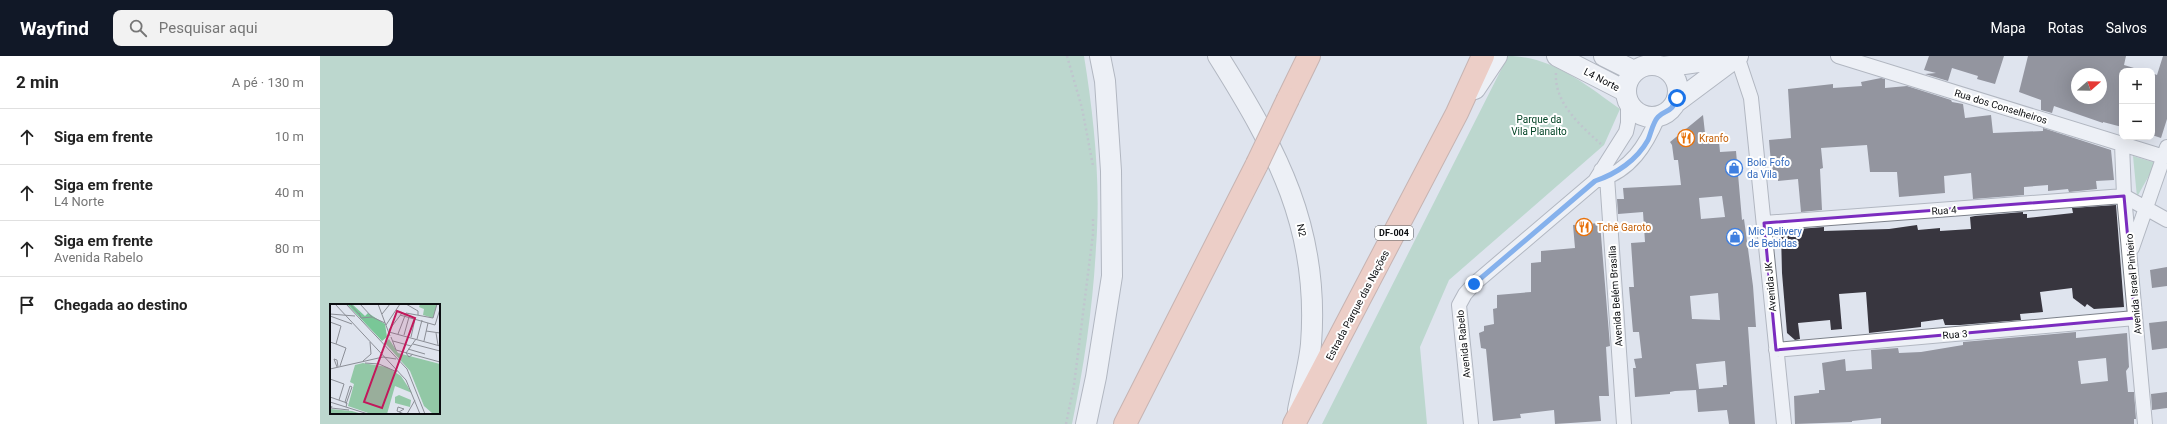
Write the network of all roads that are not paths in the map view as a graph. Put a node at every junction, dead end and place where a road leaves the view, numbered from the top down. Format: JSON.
{"nodes":[{"id":1,"x":1100,"y":56,"type":"edge"},
{"id":2,"x":1218,"y":56,"type":"edge"},
{"id":3,"x":1309,"y":56,"type":"edge"},
{"id":4,"x":1483,"y":56,"type":"edge"},
{"id":5,"x":1497,"y":56,"type":"edge"},
{"id":6,"x":1604,"y":56,"type":"edge"},
{"id":7,"x":1738,"y":56,"type":"edge"},
{"id":8,"x":1838,"y":56,"type":"edge"},
{"id":9,"x":1557,"y":63,"type":"edge"},
{"id":10,"x":1663,"y":67,"type":"junction"},
{"id":11,"x":1634,"y":71,"type":"junction"},
{"id":12,"x":1627,"y":97,"type":"junction"},
{"id":13,"x":1675,"y":103,"type":"junction"},
{"id":14,"x":1457,"y":113,"type":"junction"},
{"id":15,"x":1658,"y":117,"type":"junction"},
{"id":16,"x":2122,"y":144,"type":"junction"},
{"id":17,"x":2165,"y":152,"type":"edge"},
{"id":18,"x":1601,"y":176,"type":"junction"},
{"id":19,"x":2124,"y":196,"type":"junction"},
{"id":20,"x":2145,"y":208,"type":"junction"},
{"id":21,"x":2167,"y":220,"type":"edge"},
{"id":22,"x":1764,"y":223,"type":"junction"},
{"id":23,"x":2131,"y":253,"type":"junction"},
{"id":24,"x":2135,"y":318,"type":"junction"},
{"id":25,"x":1776,"y":350,"type":"junction"},
{"id":26,"x":1295,"y":423,"type":"edge"},
{"id":27,"x":1086,"y":424,"type":"edge"},
{"id":28,"x":1125,"y":424,"type":"edge"},
{"id":29,"x":1472,"y":424,"type":"edge"},
{"id":30,"x":1624,"y":424,"type":"edge"},
{"id":31,"x":1784,"y":424,"type":"edge"},
{"id":32,"x":2145,"y":424,"type":"edge"}],
"edges":[{"from":1,"to":27,"type":"main road"},
{"from":2,"to":26,"type":"main road","name":"N2"},
{"from":3,"to":28,"type":"highway","bridge":true},
{"from":4,"to":14,"type":"highway","name":"Estrada Parque das Nações","number":"DF-004"},
{"from":5,"to":14,"type":"main road"},
{"from":6,"to":11,"type":"main road"},
{"from":7,"to":10,"type":"main road"},
{"from":7,"to":13,"type":"main road"},
{"from":7,"to":22,"type":"street","name":"Avenida JK"},
{"from":8,"to":16,"type":"street","name":"Rua dos Conselheiros"},
{"from":9,"to":12,"type":"main road","name":"L4 Norte"},
{"from":10,"to":11,"type":"main road"},
{"from":10,"to":13,"type":"main road"},
{"from":11,"to":12,"type":"main road"},
{"from":12,"to":15,"type":"main road"},
{"from":12,"to":18,"type":"street"},
{"from":13,"to":15,"type":"main road"},
{"from":14,"to":26,"type":"highway","name":"Estrada Parque das Nações","number":"DF-004"},
{"from":15,"to":18,"type":"street"},
{"from":16,"to":17,"type":"street","name":"Rua dos Conselheiros"},
{"from":16,"to":19,"type":"street","name":"Avenida Israel Pinheiro"},
{"from":17,"to":20,"type":"street"},
{"from":18,"to":29,"type":"street","name":"Avenida Rabelo"},
{"from":18,"to":30,"type":"street","name":"Avenida Belém Brasília"},
{"from":19,"to":20,"type":"street"},
{"from":19,"to":22,"type":"street","name":"Rua 4"},
{"from":19,"to":23,"type":"street","name":"Avenida Israel Pinheiro"},
{"from":20,"to":21,"type":"street"},
{"from":20,"to":23,"type":"street"},
{"from":22,"to":25,"type":"street","name":"Avenida JK"},
{"from":23,"to":24,"type":"street","name":"Avenida Israel Pinheiro"},
{"from":24,"to":25,"type":"street","name":"Rua 3"},
{"from":24,"to":32,"type":"street","name":"Avenida Israel Pinheiro"},
{"from":25,"to":31,"type":"street","name":"Avenida JK"}]}
